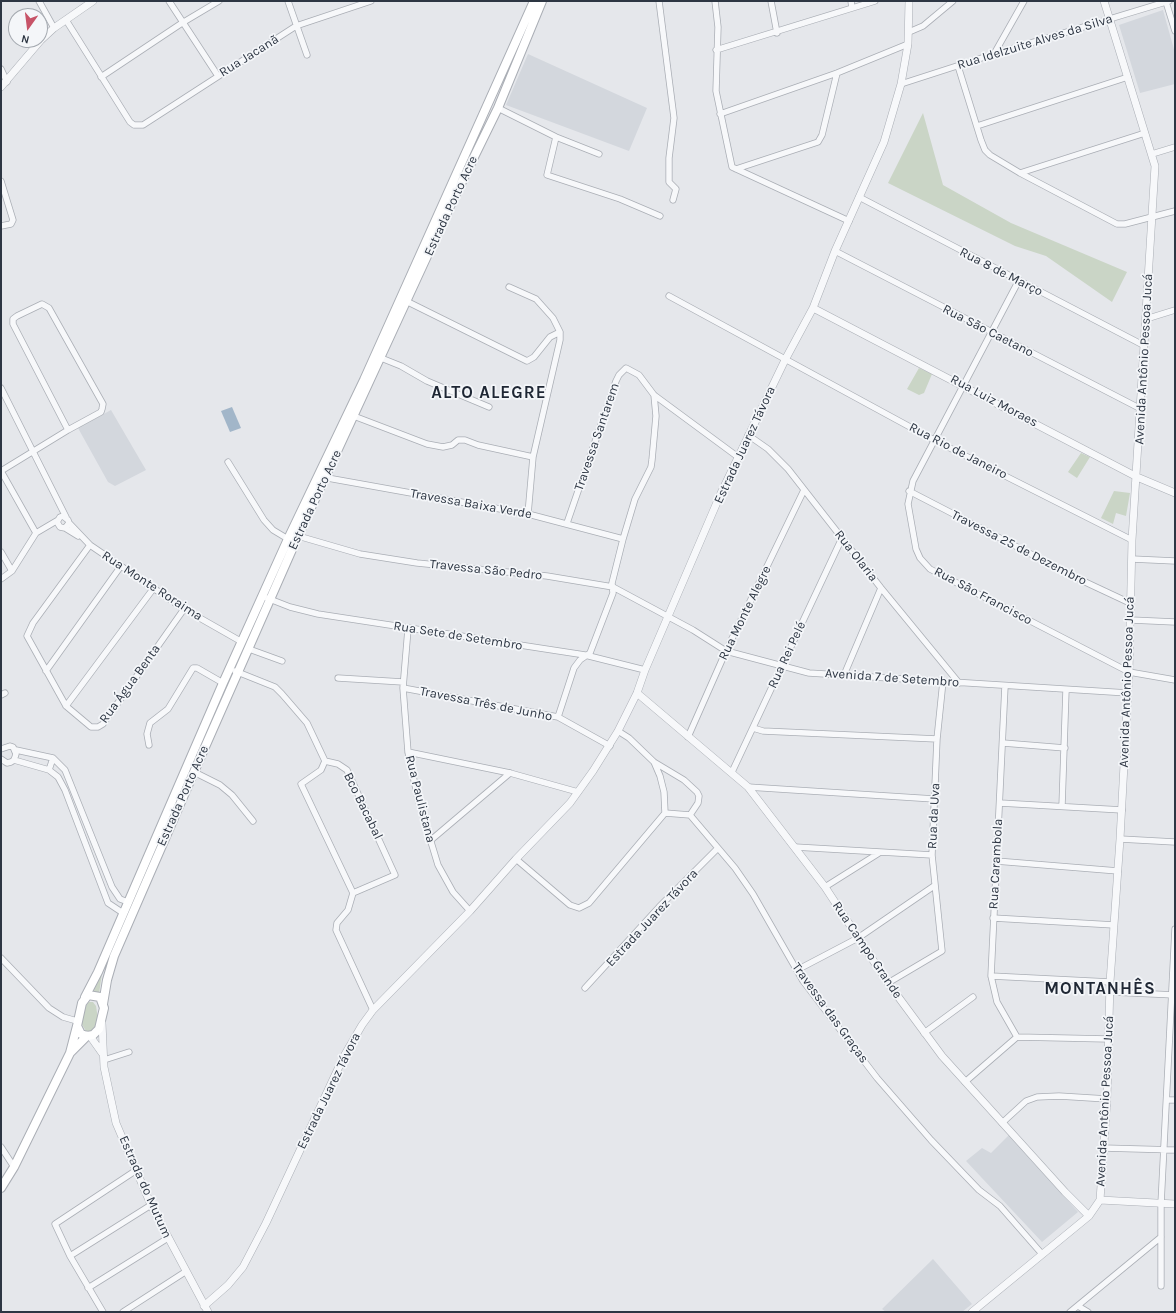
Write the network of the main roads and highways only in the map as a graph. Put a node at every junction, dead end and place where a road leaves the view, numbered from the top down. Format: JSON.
{"nodes":[{"id":1,"x":534,"y":1,"type":"edge"},
{"id":2,"x":542,"y":1,"type":"edge"},
{"id":3,"x":404,"y":299,"type":"junction"},
{"id":4,"x":351,"y":415,"type":"junction"},
{"id":5,"x":322,"y":477,"type":"junction"},
{"id":6,"x":85,"y":997,"type":"junction"},
{"id":7,"x":104,"y":1004,"type":"junction"},
{"id":8,"x":77,"y":1024,"type":"junction"},
{"id":9,"x":89,"y":1036,"type":"junction"},
{"id":10,"x":70,"y":1053,"type":"junction"},
{"id":11,"x":1,"y":1188,"type":"edge"}],
"edges":[{"from":1,"to":3,"type":"main road","name":"Estrada Porto Acre"},
{"from":2,"to":3,"type":"main road","name":"Estrada Porto Acre"},
{"from":3,"to":4,"type":"main road","name":"Estrada Porto Acre"},
{"from":3,"to":4,"type":"main road","name":"Estrada Porto Acre"},
{"from":4,"to":5,"type":"main road","name":"Estrada Porto Acre"},
{"from":5,"to":6,"type":"main road","name":"Estrada Porto Acre"},
{"from":5,"to":7,"type":"main road","name":"Estrada Porto Acre"},
{"from":6,"to":7,"type":"main road"},
{"from":6,"to":8,"type":"main road","name":"Estrada Porto Acre"},
{"from":7,"to":9,"type":"main road","name":"Estrada Porto Acre"},
{"from":8,"to":9,"type":"main road"},
{"from":8,"to":10,"type":"main road","name":"Estrada Porto Acre"},
{"from":9,"to":10,"type":"main road"},
{"from":10,"to":11,"type":"main road"}]}
